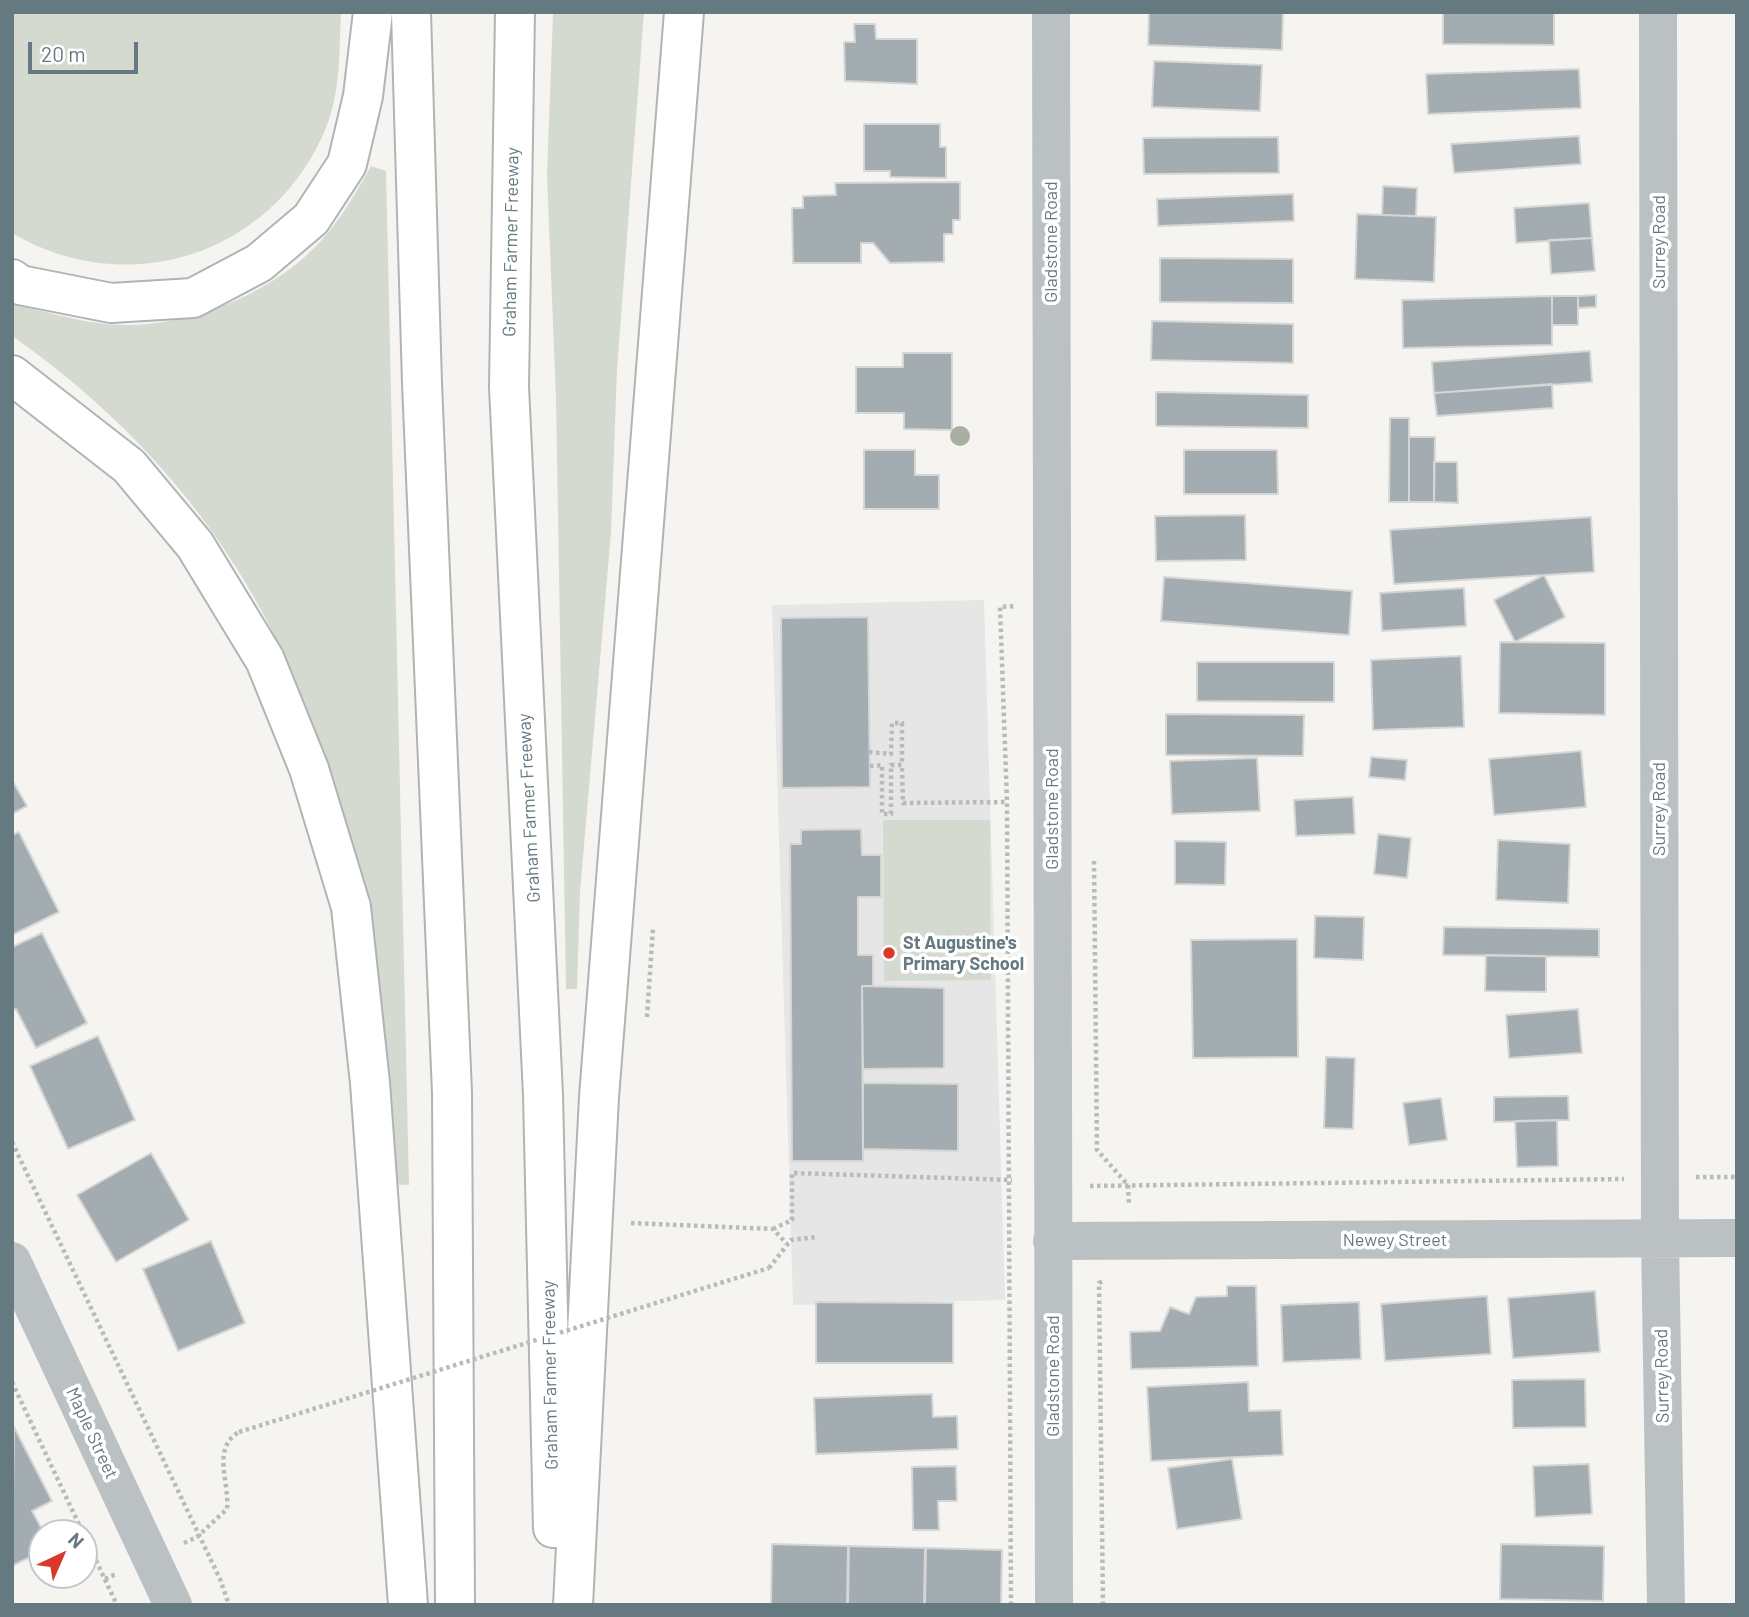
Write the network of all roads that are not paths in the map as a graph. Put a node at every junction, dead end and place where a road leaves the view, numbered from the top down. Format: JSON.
{"nodes":[{"id":1,"x":373,"y":12,"type":"edge"},
{"id":2,"x":411,"y":12,"type":"edge"},
{"id":3,"x":515,"y":12,"type":"edge"},
{"id":4,"x":684,"y":12,"type":"edge"},
{"id":5,"x":1051,"y":12,"type":"edge"},
{"id":6,"x":1658,"y":12,"type":"edge"},
{"id":7,"x":12,"y":279,"type":"edge"},
{"id":8,"x":12,"y":374,"type":"edge"},
{"id":9,"x":1737,"y":1238,"type":"edge"},
{"id":10,"x":1660,"y":1240,"type":"junction"},
{"id":11,"x":1052,"y":1241,"type":"junction"},
{"id":12,"x":12,"y":1261,"type":"edge"},
{"id":13,"x":173,"y":1605,"type":"edge"},
{"id":14,"x":408,"y":1605,"type":"edge"},
{"id":15,"x":455,"y":1605,"type":"edge"},
{"id":16,"x":555,"y":1605,"type":"edge"},
{"id":17,"x":573,"y":1605,"type":"edge"},
{"id":18,"x":1054,"y":1605,"type":"edge"},
{"id":19,"x":1665,"y":1605,"type":"edge"}],
"edges":[{"from":1,"to":7,"type":"highway"},
{"from":2,"to":15,"type":"highway"},
{"from":3,"to":16,"type":"highway","name":"Graham Farmer Freeway"},
{"from":4,"to":17,"type":"highway"},
{"from":5,"to":11,"type":"street","name":"Gladstone Road"},
{"from":6,"to":10,"type":"street","name":"Surrey Road"},
{"from":8,"to":14,"type":"highway"},
{"from":9,"to":10,"type":"street","name":"Newey Street"},
{"from":10,"to":11,"type":"street","name":"Newey Street"},
{"from":10,"to":19,"type":"street","name":"Surrey Road"},
{"from":11,"to":18,"type":"street","name":"Gladstone Road"},
{"from":12,"to":13,"type":"street","name":"Maple Street"}]}
